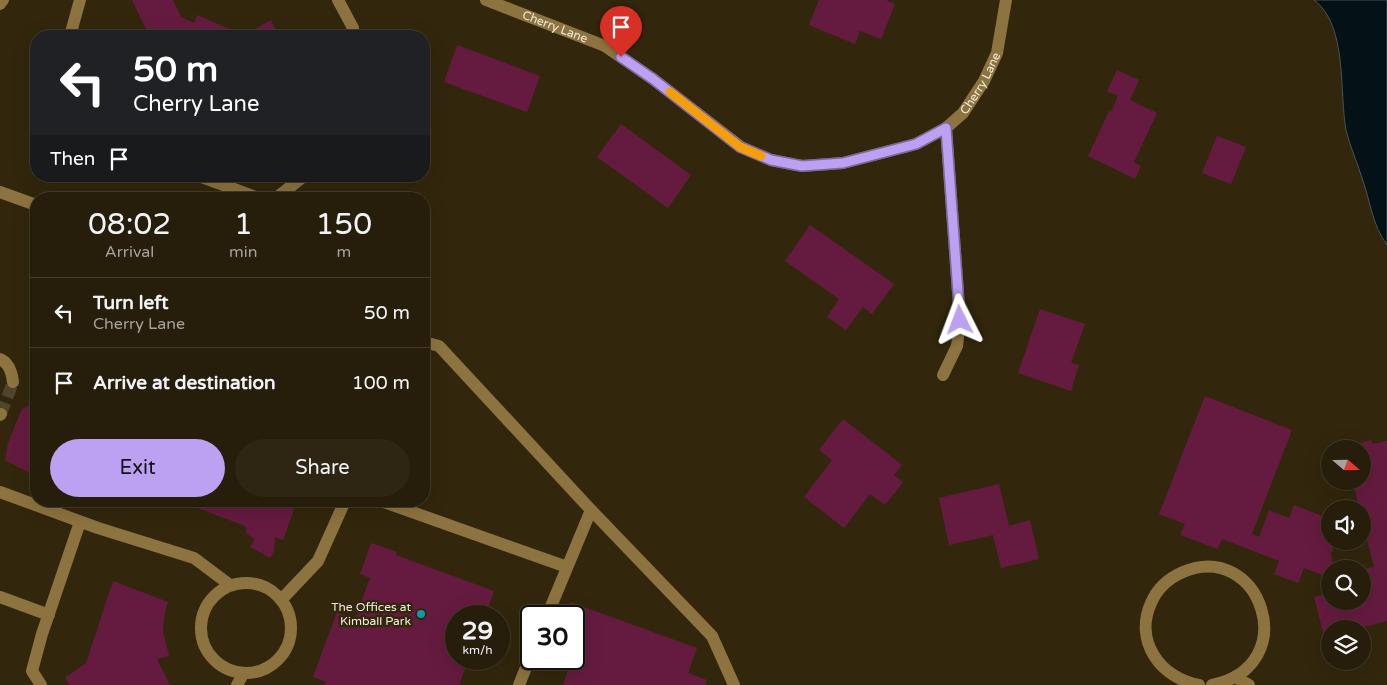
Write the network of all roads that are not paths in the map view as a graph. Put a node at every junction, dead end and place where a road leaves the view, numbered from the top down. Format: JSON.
{"nodes":[{"id":1,"x":3,"y":0,"type":"edge"},
{"id":2,"x":80,"y":0,"type":"edge"},
{"id":3,"x":338,"y":0,"type":"edge"},
{"id":4,"x":486,"y":0,"type":"edge"},
{"id":5,"x":1006,"y":0,"type":"edge"},
{"id":6,"x":0,"y":4,"type":"edge"},
{"id":7,"x":72,"y":30,"type":"edge"},
{"id":8,"x":352,"y":30,"type":"edge"},
{"id":9,"x":946,"y":128,"type":"junction"},
{"id":10,"x":216,"y":182,"type":"edge"},
{"id":11,"x":296,"y":182,"type":"edge"},
{"id":12,"x":0,"y":192,"type":"edge"},
{"id":13,"x":242,"y":192,"type":"edge"},
{"id":14,"x":284,"y":192,"type":"edge"},
{"id":15,"x":30,"y":204,"type":"edge"},
{"id":16,"x":430,"y":344,"type":"edge"},
{"id":17,"x":0,"y":359,"type":"edge"},
{"id":18,"x":943,"y":374,"type":"dead end"},
{"id":19,"x":12,"y":382,"type":"tunnel mouth"},
{"id":20,"x":0,"y":492,"type":"edge"},
{"id":21,"x":30,"y":503,"type":"edge"},
{"id":22,"x":40,"y":507,"type":"edge"},
{"id":23,"x":342,"y":507,"type":"edge"},
{"id":24,"x":397,"y":507,"type":"edge"},
{"id":25,"x":591,"y":510,"type":"junction"},
{"id":26,"x":80,"y":522,"type":"junction"},
{"id":27,"x":567,"y":567,"type":"junction"},
{"id":28,"x":230,"y":585,"type":"junction"},
{"id":29,"x":0,"y":597,"type":"edge"},
{"id":30,"x":282,"y":599,"type":"junction"},
{"id":31,"x":551,"y":605,"type":"edge"},
{"id":32,"x":49,"y":615,"type":"junction"},
{"id":33,"x":525,"y":670,"type":"edge"},
{"id":34,"x":1235,"y":677,"type":"junction"},
{"id":35,"x":240,"y":679,"type":"edge"},
{"id":36,"x":41,"y":685,"type":"edge"},
{"id":37,"x":519,"y":685,"type":"edge"},
{"id":38,"x":734,"y":685,"type":"edge"},
{"id":39,"x":1199,"y":685,"type":"edge"},
{"id":40,"x":1212,"y":685,"type":"edge"},
{"id":41,"x":1249,"y":685,"type":"edge"}],
"edges":[{"from":1,"to":6,"type":"street"},
{"from":2,"to":7,"type":"street"},
{"from":3,"to":8,"type":"street"},
{"from":4,"to":9,"type":"street","name":"Cherry Lane"},
{"from":5,"to":9,"type":"street","name":"Cherry Lane"},
{"from":9,"to":18,"type":"street"},
{"from":10,"to":13,"type":"street"},
{"from":11,"to":14,"type":"street"},
{"from":12,"to":15,"type":"street"},
{"from":16,"to":25,"type":"street"},
{"from":17,"to":19,"type":"street"},
{"from":20,"to":21,"type":"street"},
{"from":22,"to":26,"type":"street"},
{"from":23,"to":30,"type":"street"},
{"from":24,"to":27,"type":"street"},
{"from":25,"to":27,"type":"street"},
{"from":25,"to":38,"type":"street"},
{"from":26,"to":28,"type":"street"},
{"from":26,"to":32,"type":"street"},
{"from":27,"to":31,"type":"street"},
{"from":28,"to":30,"type":"street"},
{"from":28,"to":35,"type":"street"},
{"from":29,"to":32,"type":"street"},
{"from":30,"to":35,"type":"street"},
{"from":32,"to":36,"type":"street"},
{"from":33,"to":37,"type":"street"},
{"from":34,"to":39,"type":"street"},
{"from":34,"to":40,"type":"street"},
{"from":34,"to":41,"type":"street"}]}
